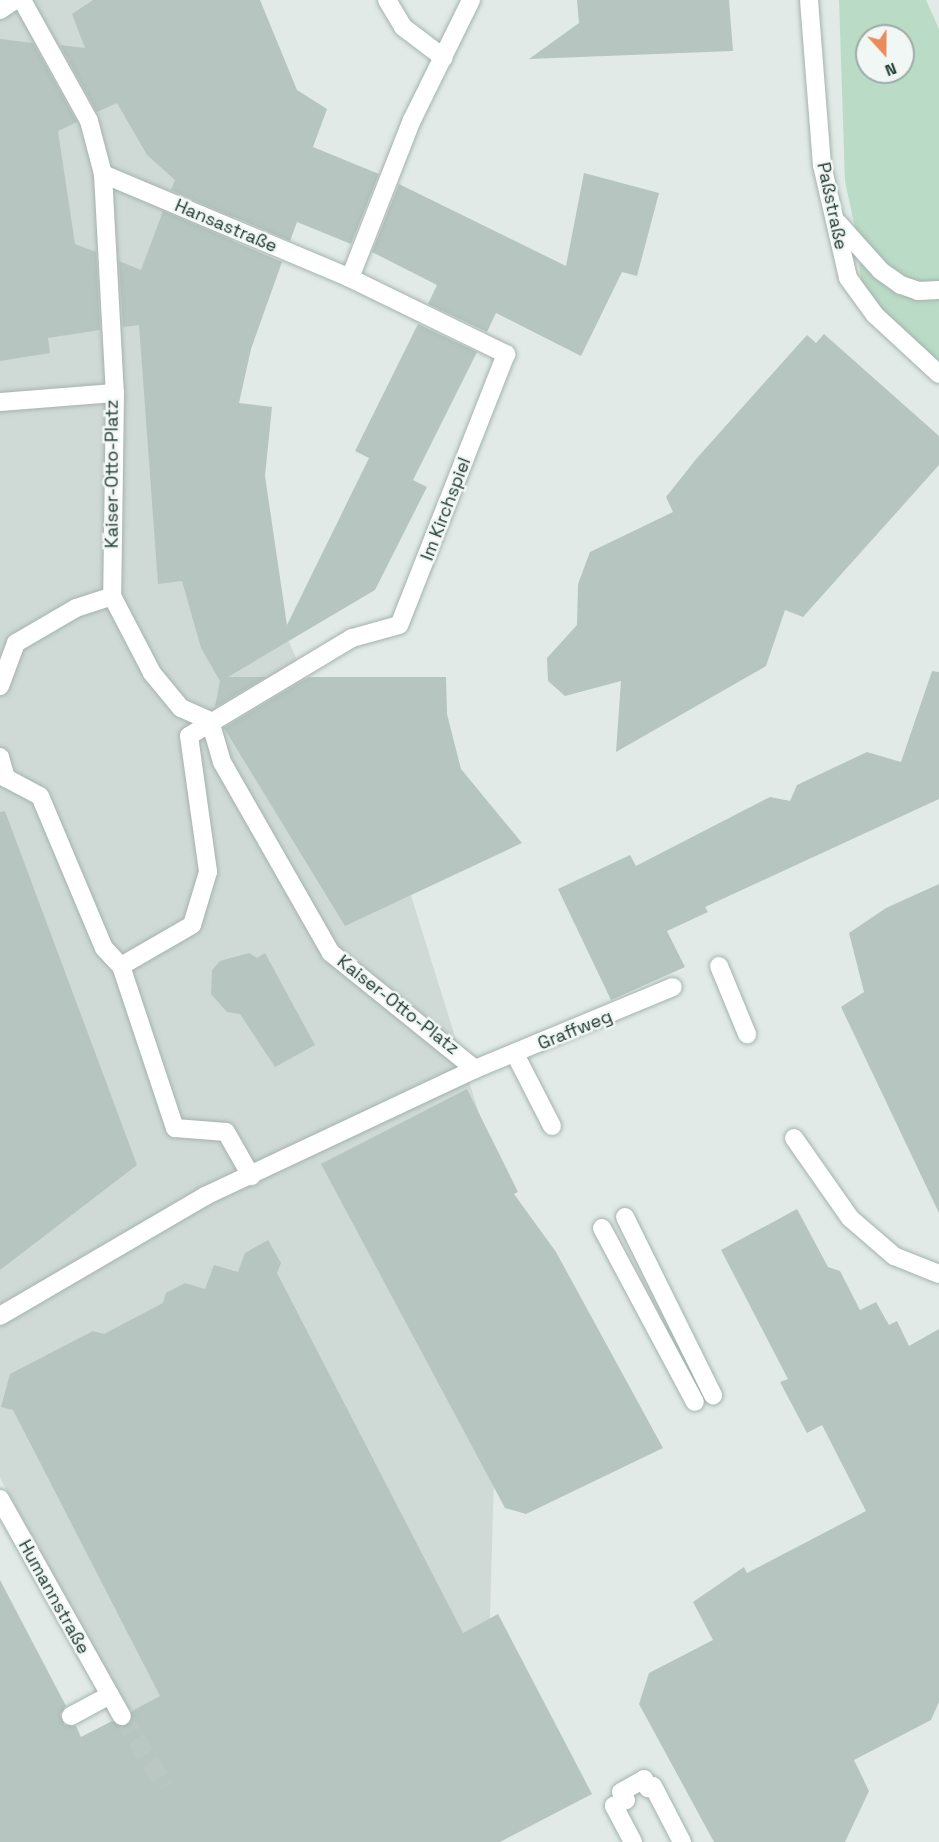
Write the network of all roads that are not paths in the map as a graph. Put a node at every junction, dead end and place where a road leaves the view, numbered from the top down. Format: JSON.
{"nodes":[{"id":1,"x":15,"y":0,"type":"edge"},
{"id":2,"x":22,"y":0,"type":"edge"},
{"id":3,"x":387,"y":0,"type":"edge"},
{"id":4,"x":471,"y":0,"type":"edge"},
{"id":5,"x":809,"y":0,"type":"edge"},
{"id":6,"x":0,"y":10,"type":"edge"},
{"id":7,"x":444,"y":58,"type":"junction"},
{"id":8,"x":103,"y":174,"type":"junction"},
{"id":9,"x":838,"y":223,"type":"junction"},
{"id":10,"x":350,"y":278,"type":"junction"},
{"id":11,"x":939,"y":290,"type":"edge"},
{"id":12,"x":939,"y":374,"type":"edge"},
{"id":13,"x":116,"y":393,"type":"junction"},
{"id":14,"x":0,"y":402,"type":"edge"},
{"id":15,"x":112,"y":596,"type":"junction"},
{"id":16,"x":0,"y":686,"type":"edge"},
{"id":17,"x":210,"y":721,"type":"junction"},
{"id":18,"x":0,"y":757,"type":"edge"},
{"id":19,"x":3,"y":779,"type":"edge"},
{"id":20,"x":121,"y":966,"type":"junction"},
{"id":21,"x":719,"y":966,"type":"dead end"},
{"id":22,"x":674,"y":987,"type":"dead end"},
{"id":23,"x":747,"y":1034,"type":"dead end"},
{"id":24,"x":515,"y":1054,"type":"junction"},
{"id":25,"x":475,"y":1069,"type":"junction"},
{"id":26,"x":552,"y":1126,"type":"dead end"},
{"id":27,"x":794,"y":1138,"type":"dead end"},
{"id":28,"x":251,"y":1176,"type":"junction"},
{"id":29,"x":625,"y":1217,"type":"dead end"},
{"id":30,"x":602,"y":1228,"type":"dead end"},
{"id":31,"x":939,"y":1274,"type":"edge"},
{"id":32,"x":0,"y":1316,"type":"edge"},
{"id":33,"x":713,"y":1395,"type":"dead end"},
{"id":34,"x":695,"y":1402,"type":"dead end"},
{"id":35,"x":0,"y":1499,"type":"edge"},
{"id":36,"x":110,"y":1695,"type":"junction"},
{"id":37,"x":71,"y":1716,"type":"dead end"},
{"id":38,"x":123,"y":1716,"type":"tunnel mouth"},
{"id":39,"x":633,"y":1842,"type":"edge"},
{"id":40,"x":682,"y":1842,"type":"edge"}],
"edges":[{"from":1,"to":6,"type":"street"},
{"from":2,"to":8,"type":"street"},
{"from":3,"to":7,"type":"street"},
{"from":4,"to":7,"type":"street"},
{"from":5,"to":9,"type":"street","name":"Paßstraße"},
{"from":7,"to":10,"type":"street"},
{"from":8,"to":10,"type":"street","name":"Hansastraße"},
{"from":8,"to":13,"type":"street"},
{"from":9,"to":11,"type":"street"},
{"from":9,"to":12,"type":"street","name":"Paßstraße"},
{"from":10,"to":17,"type":"street","name":"Im Kirchspiel"},
{"from":13,"to":14,"type":"street","name":"Kaiser-Otto-Platz"},
{"from":13,"to":15,"type":"street","name":"Kaiser-Otto-Platz"},
{"from":15,"to":16,"type":"street"},
{"from":15,"to":17,"type":"street","name":"Kaiser-Otto-Platz"},
{"from":17,"to":20,"type":"street"},
{"from":17,"to":25,"type":"street","name":"Kaiser-Otto-Platz"},
{"from":18,"to":19,"type":"street"},
{"from":19,"to":20,"type":"street"},
{"from":20,"to":28,"type":"street"},
{"from":21,"to":23,"type":"street"},
{"from":22,"to":24,"type":"street","name":"Graffweg"},
{"from":24,"to":25,"type":"street","name":"Graffweg"},
{"from":24,"to":26,"type":"street"},
{"from":25,"to":28,"type":"street","name":"Kaiser-Otto-Platz"},
{"from":27,"to":31,"type":"street"},
{"from":28,"to":32,"type":"street","name":"Kaiser-Otto-Platz"},
{"from":29,"to":33,"type":"street"},
{"from":30,"to":34,"type":"street"},
{"from":35,"to":36,"type":"street","name":"Humannstraße"},
{"from":36,"to":37,"type":"street"},
{"from":36,"to":38,"type":"street","name":"Humannstraße"},
{"from":39,"to":40,"type":"street"}]}
